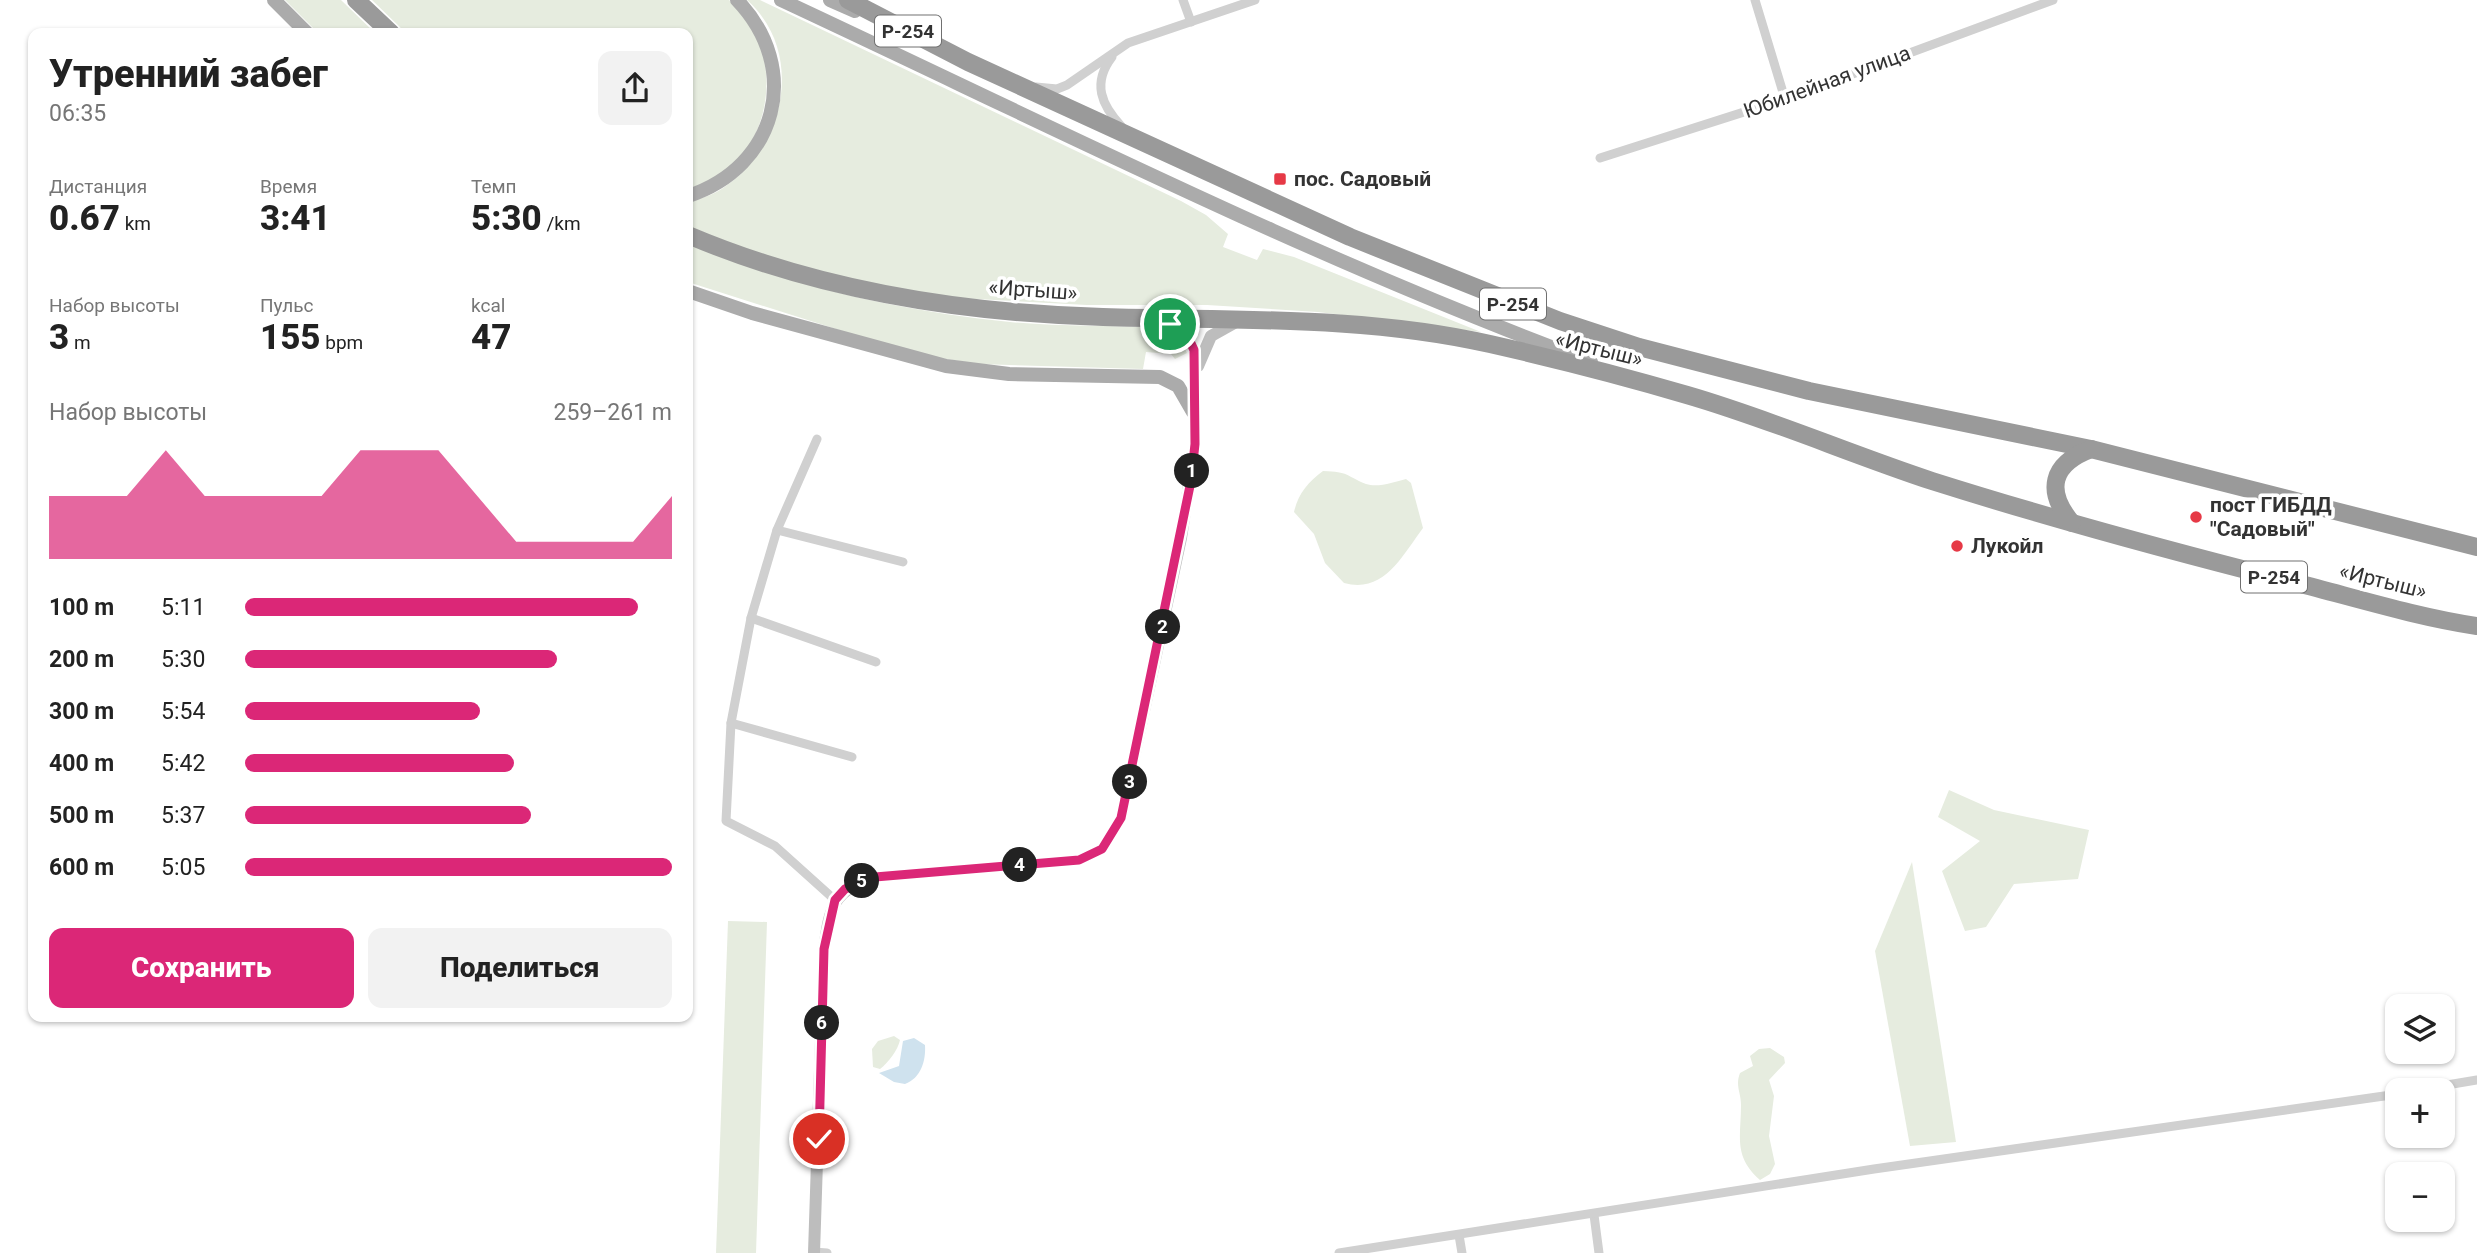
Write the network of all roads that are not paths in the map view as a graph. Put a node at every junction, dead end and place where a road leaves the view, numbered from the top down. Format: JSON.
{"nodes":[{"id":1,"x":274,"y":0,"type":"edge"},
{"id":2,"x":356,"y":0,"type":"edge"},
{"id":3,"x":737,"y":0,"type":"edge"},
{"id":4,"x":781,"y":0,"type":"edge"},
{"id":5,"x":830,"y":0,"type":"edge"},
{"id":6,"x":848,"y":0,"type":"edge"},
{"id":7,"x":1183,"y":0,"type":"edge"},
{"id":8,"x":1255,"y":0,"type":"edge"},
{"id":9,"x":1755,"y":0,"type":"edge"},
{"id":10,"x":2053,"y":0,"type":"edge"},
{"id":11,"x":1191,"y":22,"type":"junction"},
{"id":12,"x":302,"y":28,"type":"edge"},
{"id":13,"x":386,"y":28,"type":"edge"},
{"id":14,"x":1119,"y":48,"type":"junction"},
{"id":15,"x":968,"y":62,"type":"junction"},
{"id":16,"x":1012,"y":82,"type":"junction"},
{"id":17,"x":1785,"y":99,"type":"junction"},
{"id":18,"x":1131,"y":136,"type":"junction"},
{"id":19,"x":1600,"y":158,"type":"dead end"},
{"id":20,"x":693,"y":194,"type":"edge"},
{"id":21,"x":693,"y":237,"type":"edge"},
{"id":22,"x":693,"y":293,"type":"edge"},
{"id":23,"x":1032,"y":314,"type":"junction"},
{"id":24,"x":1248,"y":320,"type":"junction"},
{"id":25,"x":1195,"y":380,"type":"junction"},
{"id":26,"x":1688,"y":395,"type":"junction"},
{"id":27,"x":1193,"y":412,"type":"junction"},
{"id":28,"x":817,"y":439,"type":"dead end"},
{"id":29,"x":2091,"y":449,"type":"junction"},
{"id":30,"x":2072,"y":523,"type":"junction"},
{"id":31,"x":2406,"y":528,"type":"junction"},
{"id":32,"x":777,"y":530,"type":"junction"},
{"id":33,"x":2477,"y":540,"type":"edge"},
{"id":34,"x":2477,"y":547,"type":"edge"},
{"id":35,"x":902,"y":562,"type":"dead end"},
{"id":36,"x":751,"y":618,"type":"junction"},
{"id":37,"x":2477,"y":626,"type":"edge"},
{"id":38,"x":876,"y":662,"type":"dead end"},
{"id":39,"x":731,"y":723,"type":"junction"},
{"id":40,"x":852,"y":757,"type":"dead end"},
{"id":41,"x":835,"y":900,"type":"junction"},
{"id":42,"x":2477,"y":1080,"type":"edge"},
{"id":43,"x":2455,"y":1084,"type":"edge"},
{"id":44,"x":2385,"y":1096,"type":"edge"},
{"id":45,"x":1594,"y":1215,"type":"junction"},
{"id":46,"x":1459,"y":1235,"type":"junction"},
{"id":47,"x":814,"y":1252,"type":"edge"},
{"id":48,"x":827,"y":1253,"type":"edge"},
{"id":49,"x":1339,"y":1253,"type":"edge"},
{"id":50,"x":1462,"y":1253,"type":"edge"},
{"id":51,"x":1599,"y":1253,"type":"edge"}],
"edges":[{"from":1,"to":12,"type":"main road"},
{"from":2,"to":13,"type":"highway"},
{"from":3,"to":20,"type":"main road"},
{"from":4,"to":26,"type":"main road"},
{"from":5,"to":15,"type":"main road"},
{"from":6,"to":15,"type":"highway","name":"«Иртыш»","number":"Р-254"},
{"from":7,"to":11,"type":"street"},
{"from":8,"to":11,"type":"street"},
{"from":9,"to":17,"type":"street"},
{"from":10,"to":17,"type":"street","name":"Юбилейная улица"},
{"from":11,"to":14,"type":"street"},
{"from":14,"to":16,"type":"street"},
{"from":14,"to":18,"type":"street"},
{"from":15,"to":16,"type":"highway","name":"«Иртыш»","number":"Р-254"},
{"from":16,"to":18,"type":"highway","name":"«Иртыш»","number":"Р-254"},
{"from":17,"to":19,"type":"street","name":"Юбилейная улица"},
{"from":18,"to":29,"type":"highway","name":"«Иртыш»","number":"Р-254"},
{"from":21,"to":23,"type":"highway","name":"«Иртыш»","number":"Р-254"},
{"from":22,"to":27,"type":"main road"},
{"from":23,"to":24,"type":"highway","name":"«Иртыш»","number":"Р-254"},
{"from":23,"to":25,"type":"main road"},
{"from":24,"to":25,"type":"main road"},
{"from":24,"to":26,"type":"highway","name":"«Иртыш»","number":"Р-254"},
{"from":25,"to":27,"type":"main road"},
{"from":26,"to":30,"type":"highway","name":"«Иртыш»","number":"Р-254"},
{"from":27,"to":41,"type":"main road"},
{"from":28,"to":32,"type":"street"},
{"from":29,"to":30,"type":"highway"},
{"from":29,"to":31,"type":"highway","name":"«Иртыш»","number":"Р-254"},
{"from":30,"to":37,"type":"highway","name":"«Иртыш»","number":"Р-254"},
{"from":31,"to":33,"type":"street"},
{"from":31,"to":34,"type":"highway","name":"«Иртыш»","number":"Р-254"},
{"from":32,"to":35,"type":"street"},
{"from":32,"to":36,"type":"street"},
{"from":36,"to":38,"type":"street"},
{"from":36,"to":39,"type":"street"},
{"from":39,"to":40,"type":"street"},
{"from":39,"to":41,"type":"street"},
{"from":41,"to":47,"type":"main road"},
{"from":42,"to":43,"type":"street"},
{"from":44,"to":45,"type":"street"},
{"from":45,"to":46,"type":"street"},
{"from":45,"to":51,"type":"street"},
{"from":46,"to":49,"type":"street"},
{"from":46,"to":50,"type":"street"},
{"from":47,"to":48,"type":"street"}]}
